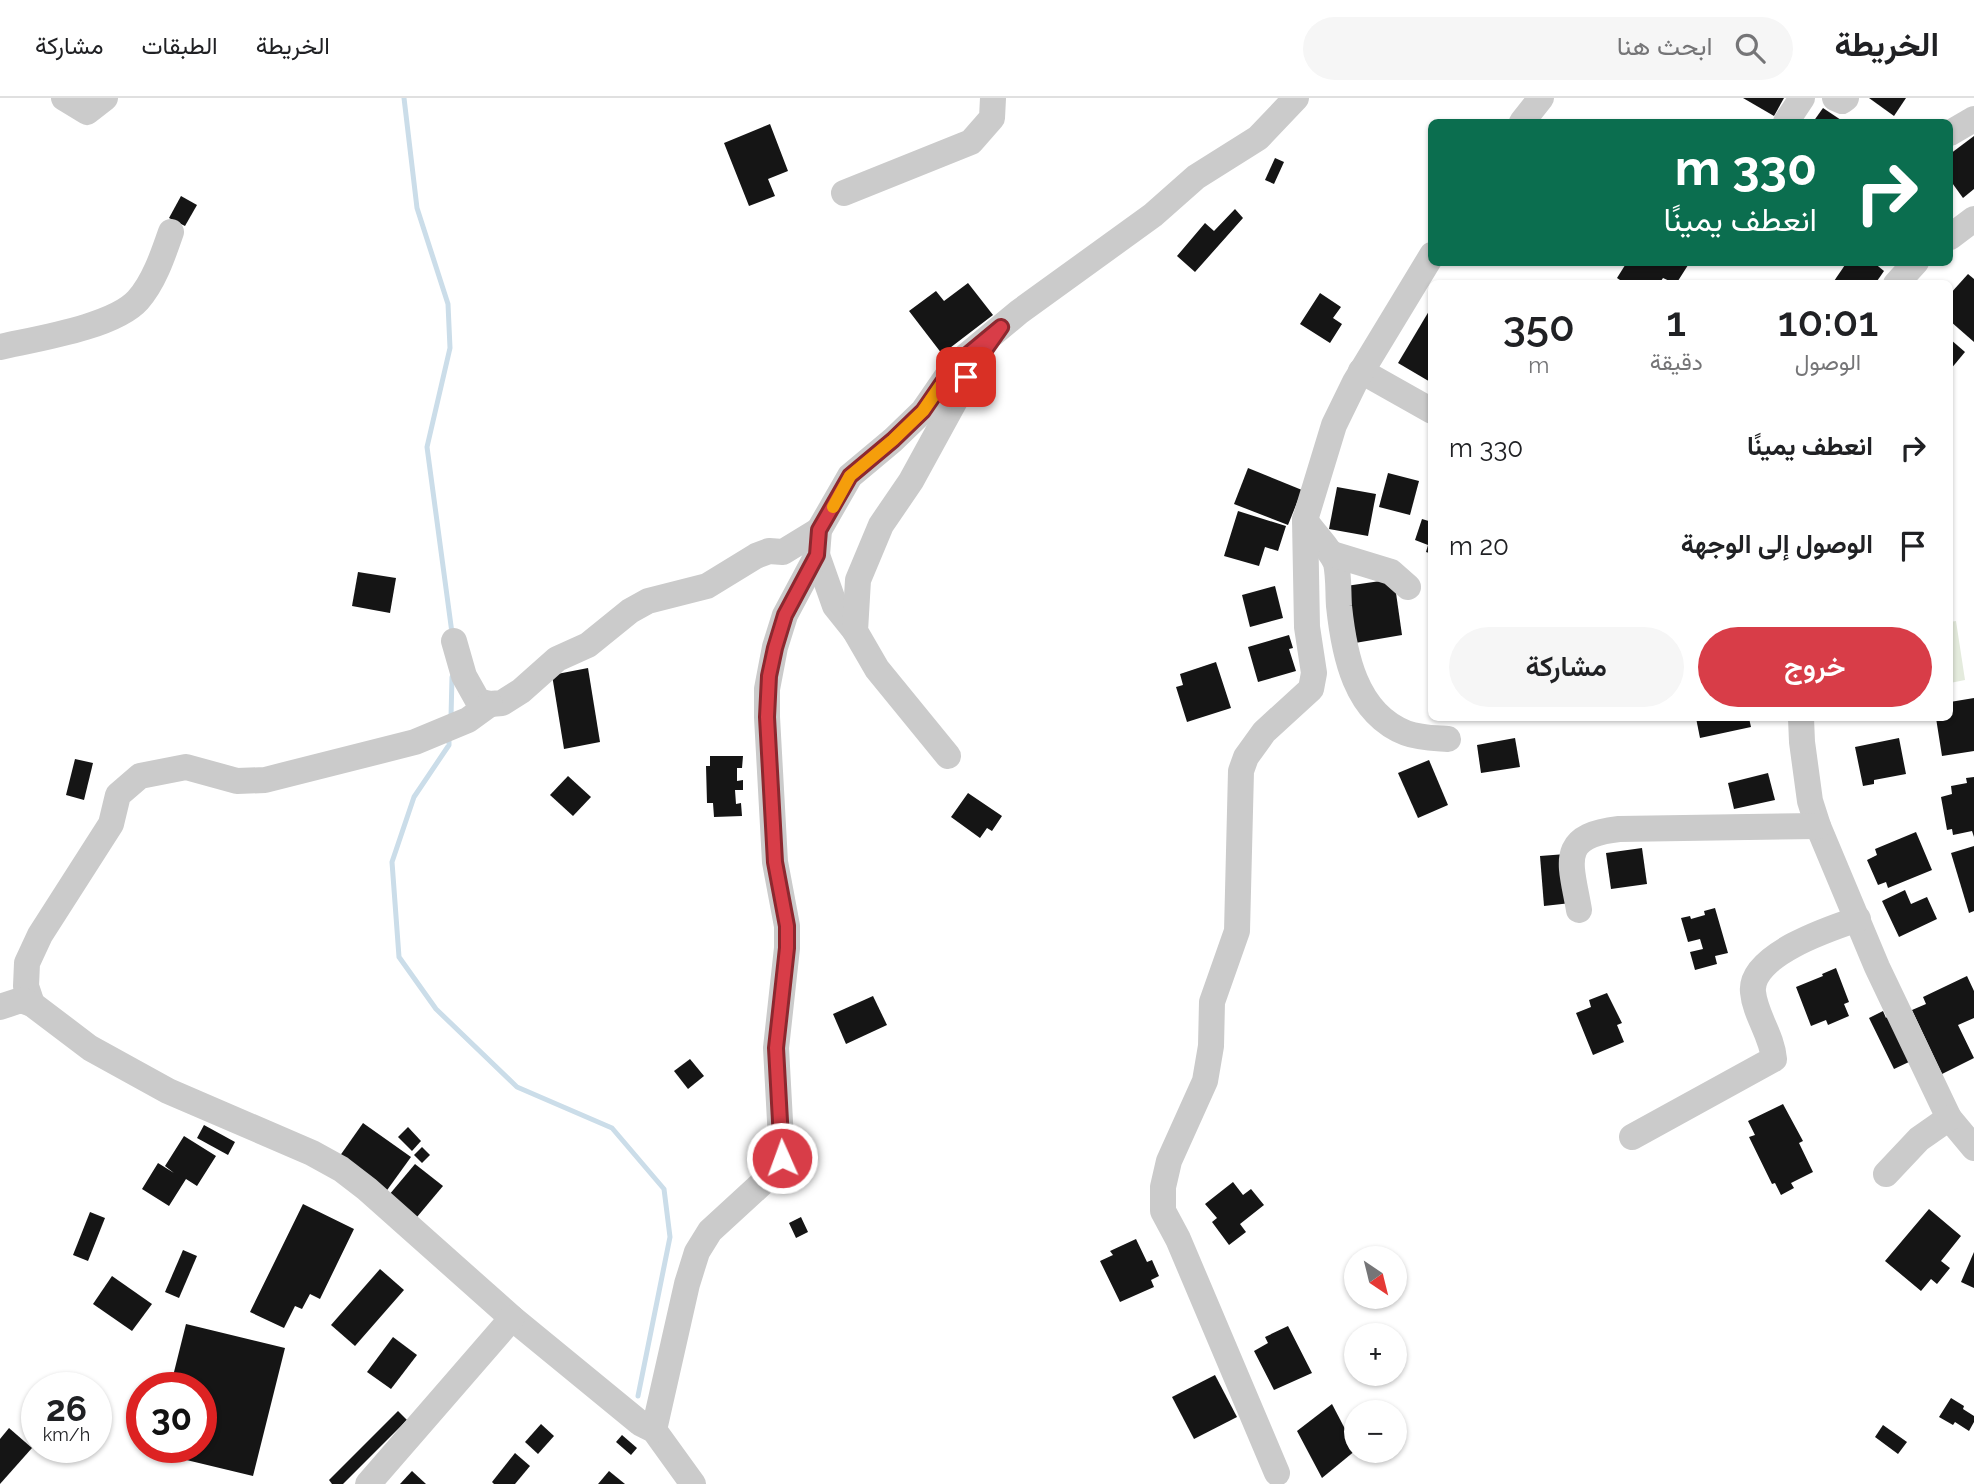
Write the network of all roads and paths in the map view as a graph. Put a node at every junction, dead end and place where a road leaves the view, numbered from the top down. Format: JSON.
{"nodes":[{"id":1,"x":64,"y":98,"type":"edge"},
{"id":2,"x":105,"y":98,"type":"edge"},
{"id":3,"x":993,"y":98,"type":"edge"},
{"id":4,"x":1296,"y":98,"type":"edge"},
{"id":5,"x":1541,"y":98,"type":"edge"},
{"id":6,"x":1802,"y":98,"type":"edge"},
{"id":7,"x":1835,"y":98,"type":"edge"},
{"id":8,"x":1846,"y":98,"type":"edge"},
{"id":9,"x":1524,"y":119,"type":"edge"},
{"id":10,"x":1788,"y":119,"type":"edge"},
{"id":11,"x":1974,"y":120,"type":"edge"},
{"id":12,"x":1953,"y":131,"type":"edge"},
{"id":13,"x":844,"y":193,"type":"dead end"},
{"id":14,"x":1974,"y":219,"type":"edge"},
{"id":15,"x":171,"y":232,"type":"dead end"},
{"id":16,"x":1953,"y":235,"type":"edge"},
{"id":17,"x":1428,"y":261,"type":"edge"},
{"id":18,"x":1001,"y":327,"type":"junction"},
{"id":19,"x":0,"y":346,"type":"edge"},
{"id":20,"x":1360,"y":371,"type":"junction"},
{"id":21,"x":1428,"y":409,"type":"edge"},
{"id":22,"x":1305,"y":520,"type":"junction"},
{"id":23,"x":818,"y":542,"type":"junction"},
{"id":24,"x":1332,"y":554,"type":"junction"},
{"id":25,"x":1408,"y":587,"type":"dead end"},
{"id":26,"x":855,"y":631,"type":"junction"},
{"id":27,"x":454,"y":641,"type":"dead end"},
{"id":28,"x":490,"y":704,"type":"junction"},
{"id":29,"x":1801,"y":721,"type":"edge"},
{"id":30,"x":1448,"y":739,"type":"dead end"},
{"id":31,"x":948,"y":756,"type":"dead end"},
{"id":32,"x":1818,"y":826,"type":"junction"},
{"id":33,"x":1578,"y":910,"type":"dead end"},
{"id":34,"x":1858,"y":919,"type":"junction"},
{"id":35,"x":32,"y":1004,"type":"junction"},
{"id":36,"x":0,"y":1007,"type":"edge"},
{"id":37,"x":1949,"y":1118,"type":"junction"},
{"id":38,"x":1632,"y":1137,"type":"dead end"},
{"id":39,"x":1974,"y":1148,"type":"edge"},
{"id":40,"x":1886,"y":1174,"type":"dead end"},
{"id":41,"x":512,"y":1318,"type":"junction"},
{"id":42,"x":654,"y":1430,"type":"junction"},
{"id":43,"x":1277,"y":1473,"type":"dead end"},
{"id":44,"x":368,"y":1484,"type":"edge"},
{"id":45,"x":693,"y":1484,"type":"edge"}],
"edges":[{"from":1,"to":2,"type":"street"},
{"from":3,"to":13,"type":"street"},
{"from":4,"to":18,"type":"street"},
{"from":5,"to":9,"type":"street"},
{"from":6,"to":10,"type":"street"},
{"from":7,"to":8,"type":"street"},
{"from":11,"to":12,"type":"street"},
{"from":14,"to":16,"type":"street"},
{"from":15,"to":19,"type":"street"},
{"from":17,"to":20,"type":"street"},
{"from":18,"to":23,"type":"street"},
{"from":18,"to":26,"type":"street"},
{"from":20,"to":21,"type":"street"},
{"from":20,"to":22,"type":"street"},
{"from":22,"to":24,"type":"street"},
{"from":22,"to":43,"type":"street"},
{"from":23,"to":26,"type":"street"},
{"from":23,"to":28,"type":"street"},
{"from":23,"to":42,"type":"street"},
{"from":24,"to":25,"type":"street"},
{"from":24,"to":30,"type":"street"},
{"from":26,"to":31,"type":"street"},
{"from":27,"to":28,"type":"street"},
{"from":28,"to":35,"type":"street"},
{"from":29,"to":32,"type":"street"},
{"from":32,"to":33,"type":"street"},
{"from":32,"to":34,"type":"street"},
{"from":34,"to":37,"type":"street"},
{"from":34,"to":38,"type":"street"},
{"from":35,"to":36,"type":"street"},
{"from":35,"to":41,"type":"street"},
{"from":37,"to":39,"type":"street"},
{"from":37,"to":40,"type":"street"},
{"from":41,"to":42,"type":"street"},
{"from":41,"to":44,"type":"street"},
{"from":42,"to":45,"type":"street"}]}
